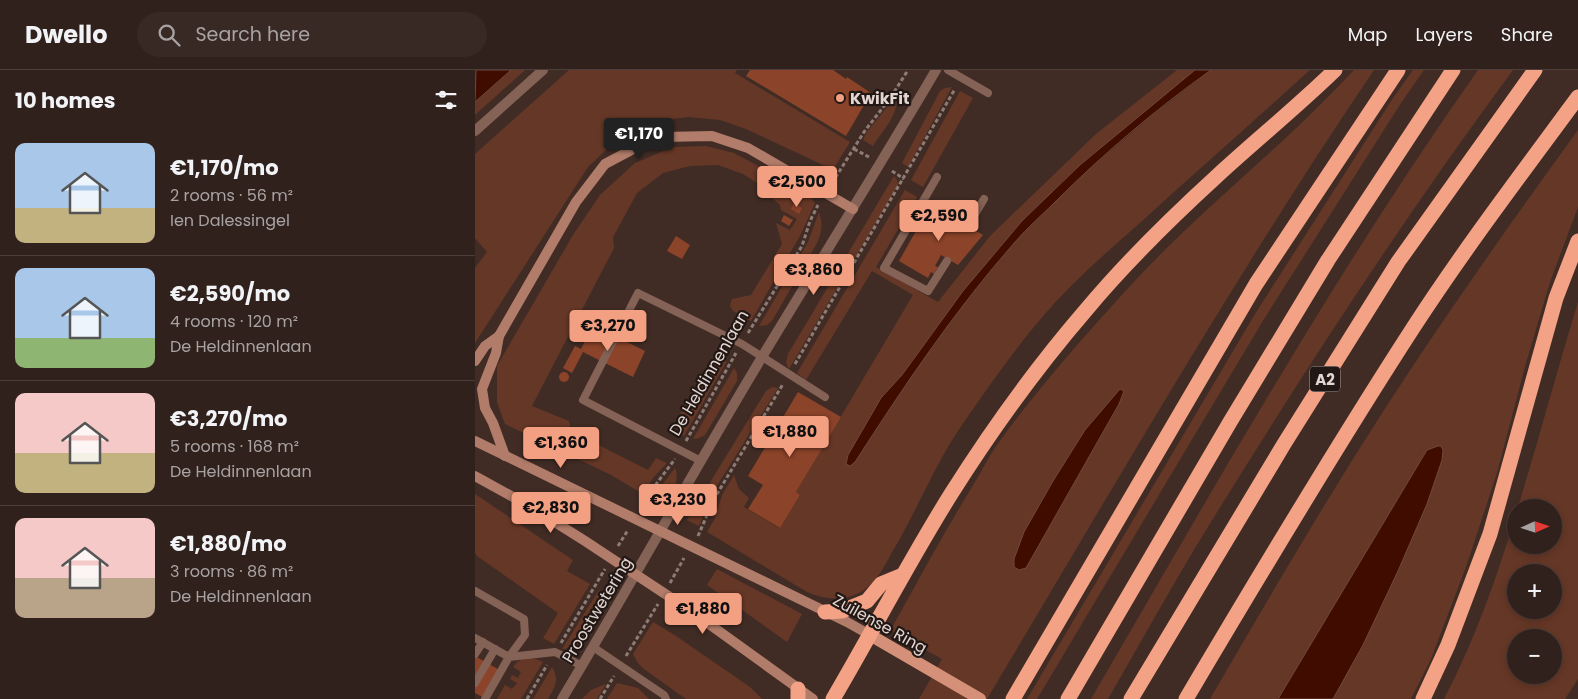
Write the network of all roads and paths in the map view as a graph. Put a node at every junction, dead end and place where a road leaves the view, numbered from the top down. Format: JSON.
{"nodes":[{"id":1,"x":543,"y":70,"type":"edge"},
{"id":2,"x":907,"y":70,"type":"edge"},
{"id":3,"x":936,"y":70,"type":"edge"},
{"id":4,"x":948,"y":70,"type":"edge"},
{"id":5,"x":1335,"y":70,"type":"edge"},
{"id":6,"x":1398,"y":70,"type":"edge"},
{"id":7,"x":1453,"y":70,"type":"edge"},
{"id":8,"x":1535,"y":70,"type":"edge"},
{"id":9,"x":961,"y":78,"type":"junction"},
{"id":10,"x":989,"y":93,"type":"dead end"},
{"id":11,"x":1578,"y":97,"type":"edge"},
{"id":12,"x":475,"y":131,"type":"edge"},
{"id":13,"x":937,"y":177,"type":"dead end"},
{"id":14,"x":825,"y":193,"type":"junction"},
{"id":15,"x":984,"y":199,"type":"dead end"},
{"id":16,"x":853,"y":209,"type":"junction"},
{"id":17,"x":969,"y":224,"type":"dead end"},
{"id":18,"x":1578,"y":241,"type":"edge"},
{"id":19,"x":947,"y":261,"type":"dead end"},
{"id":20,"x":499,"y":336,"type":"junction"},
{"id":21,"x":741,"y":344,"type":"junction"},
{"id":22,"x":763,"y":356,"type":"junction"},
{"id":23,"x":475,"y":361,"type":"edge"},
{"id":24,"x":789,"y":374,"type":"junction"},
{"id":25,"x":825,"y":397,"type":"dead end"},
{"id":26,"x":475,"y":440,"type":"edge"},
{"id":27,"x":681,"y":451,"type":"junction"},
{"id":28,"x":505,"y":456,"type":"junction"},
{"id":29,"x":701,"y":461,"type":"junction"},
{"id":30,"x":475,"y":476,"type":"edge"},
{"id":31,"x":638,"y":512,"type":"dead end"},
{"id":32,"x":629,"y":528,"type":"dead end"},
{"id":33,"x":697,"y":536,"type":"dead end"},
{"id":34,"x":614,"y":553,"type":"dead end"},
{"id":35,"x":687,"y":553,"type":"dead end"},
{"id":36,"x":609,"y":562,"type":"dead end"},
{"id":37,"x":903,"y":575,"type":"junction"},
{"id":38,"x":668,"y":586,"type":"dead end"},
{"id":39,"x":594,"y":587,"type":"dead end"},
{"id":40,"x":475,"y":590,"type":"edge"},
{"id":41,"x":658,"y":603,"type":"dead end"},
{"id":42,"x":825,"y":612,"type":"junction"},
{"id":43,"x":649,"y":620,"type":"dead end"},
{"id":44,"x":870,"y":635,"type":"junction"},
{"id":45,"x":479,"y":640,"type":"edge"},
{"id":46,"x":593,"y":647,"type":"junction"},
{"id":47,"x":495,"y":648,"type":"junction"},
{"id":48,"x":475,"y":654,"type":"edge"},
{"id":49,"x":509,"y":656,"type":"junction"},
{"id":50,"x":582,"y":666,"type":"junction"},
{"id":51,"x":475,"y":683,"type":"edge"},
{"id":52,"x":798,"y":694,"type":"edge"},
{"id":53,"x":485,"y":699,"type":"edge"},
{"id":54,"x":562,"y":699,"type":"edge"},
{"id":55,"x":666,"y":699,"type":"edge"},
{"id":56,"x":813,"y":699,"type":"edge"},
{"id":57,"x":833,"y":699,"type":"edge"},
{"id":58,"x":980,"y":699,"type":"edge"},
{"id":59,"x":1013,"y":699,"type":"edge"},
{"id":60,"x":1068,"y":699,"type":"edge"},
{"id":61,"x":1131,"y":699,"type":"edge"},
{"id":62,"x":1186,"y":699,"type":"edge"},
{"id":63,"x":1423,"y":699,"type":"edge"}],
"edges":[{"from":1,"to":12,"type":"street"},
{"from":2,"to":14,"type":"path","name":"De Heldinnenlaan"},
{"from":3,"to":16,"type":"street"},
{"from":4,"to":9,"type":"lane"},
{"from":5,"to":37,"type":"highway"},
{"from":6,"to":59,"type":"highway"},
{"from":7,"to":60,"type":"highway"},
{"from":8,"to":61,"type":"highway","number":"A2"},
{"from":9,"to":10,"type":"lane"},
{"from":9,"to":24,"type":"path"},
{"from":11,"to":62,"type":"highway"},
{"from":13,"to":19,"type":"lane"},
{"from":14,"to":16,"type":"main road"},
{"from":14,"to":20,"type":"main road"},
{"from":14,"to":21,"type":"path","name":"De Heldinnenlaan"},
{"from":15,"to":17,"type":"lane"},
{"from":16,"to":22,"type":"street"},
{"from":18,"to":63,"type":"highway"},
{"from":20,"to":23,"type":"main road"},
{"from":20,"to":28,"type":"main road"},
{"from":21,"to":22,"type":"lane"},
{"from":21,"to":27,"type":"path","name":"De Heldinnenlaan"},
{"from":21,"to":27,"type":"lane"},
{"from":22,"to":24,"type":"lane"},
{"from":22,"to":29,"type":"street"},
{"from":24,"to":25,"type":"lane"},
{"from":24,"to":33,"type":"path"},
{"from":26,"to":28,"type":"main road","name":"Zuilense Ring"},
{"from":27,"to":29,"type":"lane"},
{"from":27,"to":31,"type":"path","name":"De Heldinnenlaan"},
{"from":28,"to":42,"type":"main road","name":"Zuilense Ring"},
{"from":29,"to":46,"type":"street","name":"Proostwetering"},
{"from":30,"to":52,"type":"main road"},
{"from":32,"to":34,"type":"path"},
{"from":35,"to":38,"type":"path"},
{"from":36,"to":39,"type":"path"},
{"from":37,"to":42,"type":"highway"},
{"from":37,"to":44,"type":"highway"},
{"from":40,"to":49,"type":"lane"},
{"from":41,"to":43,"type":"path"},
{"from":42,"to":44,"type":"main road","name":"Zuilense Ring"},
{"from":44,"to":57,"type":"highway"},
{"from":44,"to":58,"type":"main road","name":"Zuilense Ring"},
{"from":45,"to":47,"type":"lane"},
{"from":45,"to":48,"type":"lane"},
{"from":46,"to":50,"type":"street","name":"Proostwetering"},
{"from":46,"to":55,"type":"lane"},
{"from":47,"to":49,"type":"lane"},
{"from":47,"to":51,"type":"lane"},
{"from":49,"to":50,"type":"lane"},
{"from":49,"to":53,"type":"lane"},
{"from":50,"to":54,"type":"street","name":"Proostwetering"},
{"from":52,"to":56,"type":"main road"}]}
